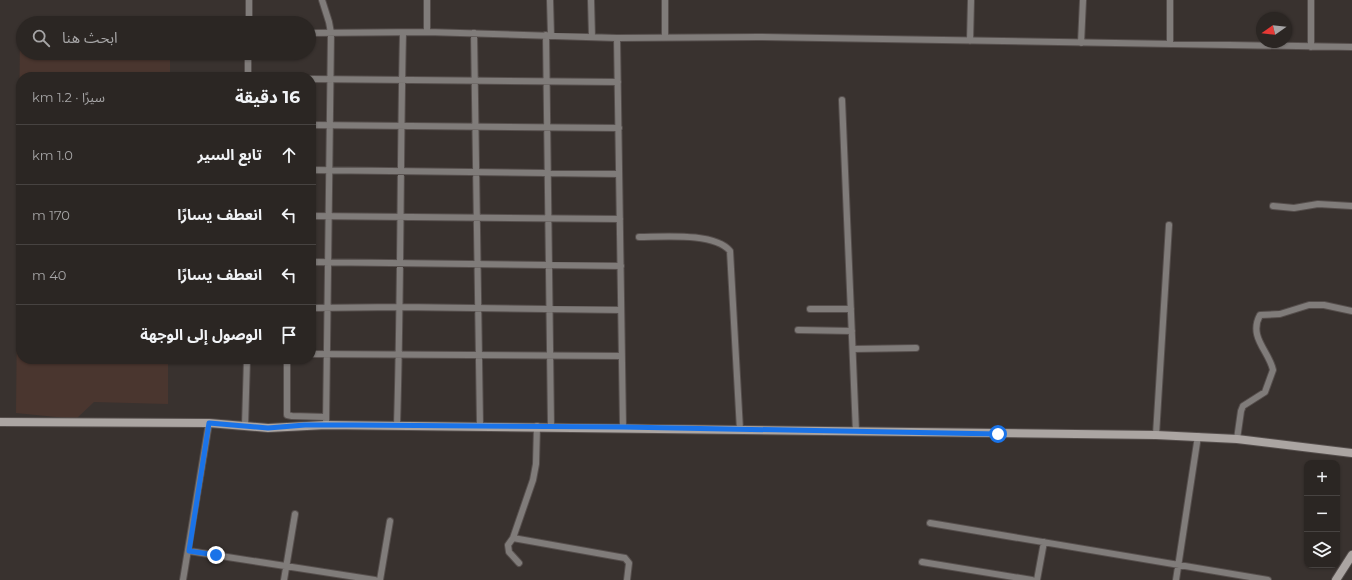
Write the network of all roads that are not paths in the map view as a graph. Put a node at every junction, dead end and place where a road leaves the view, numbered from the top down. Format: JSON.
{"nodes":[{"id":1,"x":249,"y":0,"type":"edge"},
{"id":2,"x":322,"y":0,"type":"edge"},
{"id":3,"x":427,"y":0,"type":"edge"},
{"id":4,"x":550,"y":0,"type":"edge"},
{"id":5,"x":591,"y":0,"type":"edge"},
{"id":6,"x":665,"y":0,"type":"edge"},
{"id":7,"x":971,"y":0,"type":"edge"},
{"id":8,"x":1083,"y":0,"type":"edge"},
{"id":9,"x":1170,"y":0,"type":"edge"},
{"id":10,"x":1311,"y":0,"type":"edge"},
{"id":11,"x":249,"y":16,"type":"edge"},
{"id":12,"x":427,"y":32,"type":"junction"},
{"id":13,"x":316,"y":33,"type":"edge"},
{"id":14,"x":331,"y":33,"type":"junction"},
{"id":15,"x":403,"y":33,"type":"junction"},
{"id":16,"x":474,"y":33,"type":"junction"},
{"id":17,"x":548,"y":35,"type":"junction"},
{"id":18,"x":592,"y":37,"type":"junction"},
{"id":19,"x":665,"y":37,"type":"junction"},
{"id":20,"x":617,"y":38,"type":"junction"},
{"id":21,"x":970,"y":41,"type":"junction"},
{"id":22,"x":1081,"y":43,"type":"junction"},
{"id":23,"x":1170,"y":44,"type":"junction"},
{"id":24,"x":1311,"y":47,"type":"junction"},
{"id":25,"x":1352,"y":47,"type":"edge"},
{"id":26,"x":248,"y":60,"type":"edge"},
{"id":27,"x":248,"y":72,"type":"edge"},
{"id":28,"x":316,"y":79,"type":"edge"},
{"id":29,"x":330,"y":79,"type":"junction"},
{"id":30,"x":402,"y":80,"type":"junction"},
{"id":31,"x":474,"y":80,"type":"junction"},
{"id":32,"x":546,"y":81,"type":"junction"},
{"id":33,"x":618,"y":82,"type":"junction"},
{"id":34,"x":842,"y":100,"type":"dead end"},
{"id":35,"x":316,"y":125,"type":"edge"},
{"id":36,"x":330,"y":125,"type":"junction"},
{"id":37,"x":401,"y":126,"type":"junction"},
{"id":38,"x":475,"y":127,"type":"junction"},
{"id":39,"x":547,"y":127,"type":"junction"},
{"id":40,"x":618,"y":128,"type":"junction"},
{"id":41,"x":316,"y":170,"type":"edge"},
{"id":42,"x":329,"y":171,"type":"junction"},
{"id":43,"x":400,"y":171,"type":"junction"},
{"id":44,"x":476,"y":172,"type":"junction"},
{"id":45,"x":548,"y":173,"type":"junction"},
{"id":46,"x":619,"y":174,"type":"junction"},
{"id":47,"x":1273,"y":206,"type":"dead end"},
{"id":48,"x":1352,"y":206,"type":"edge"},
{"id":49,"x":316,"y":216,"type":"edge"},
{"id":50,"x":329,"y":216,"type":"junction"},
{"id":51,"x":400,"y":216,"type":"junction"},
{"id":52,"x":477,"y":218,"type":"junction"},
{"id":53,"x":548,"y":219,"type":"junction"},
{"id":54,"x":620,"y":219,"type":"junction"},
{"id":55,"x":1169,"y":225,"type":"dead end"},
{"id":56,"x":639,"y":237,"type":"dead end"},
{"id":57,"x":316,"y":262,"type":"edge"},
{"id":58,"x":328,"y":262,"type":"junction"},
{"id":59,"x":401,"y":264,"type":"junction"},
{"id":60,"x":478,"y":265,"type":"junction"},
{"id":61,"x":549,"y":266,"type":"junction"},
{"id":62,"x":621,"y":266,"type":"junction"},
{"id":63,"x":400,"y":307,"type":"junction"},
{"id":64,"x":316,"y":308,"type":"edge"},
{"id":65,"x":810,"y":308,"type":"dead end"},
{"id":66,"x":328,"y":309,"type":"junction"},
{"id":67,"x":478,"y":309,"type":"junction"},
{"id":68,"x":851,"y":309,"type":"junction"},
{"id":69,"x":549,"y":310,"type":"junction"},
{"id":70,"x":621,"y":310,"type":"junction"},
{"id":71,"x":1352,"y":311,"type":"edge"},
{"id":72,"x":798,"y":330,"type":"dead end"},
{"id":73,"x":852,"y":331,"type":"junction"},
{"id":74,"x":916,"y":348,"type":"dead end"},
{"id":75,"x":853,"y":349,"type":"junction"},
{"id":76,"x":316,"y":354,"type":"edge"},
{"id":77,"x":327,"y":355,"type":"junction"},
{"id":78,"x":399,"y":355,"type":"junction"},
{"id":79,"x":479,"y":356,"type":"junction"},
{"id":80,"x":622,"y":356,"type":"junction"},
{"id":81,"x":550,"y":357,"type":"junction"},
{"id":82,"x":247,"y":364,"type":"edge"},
{"id":83,"x":287,"y":364,"type":"edge"},
{"id":84,"x":326,"y":421,"type":"junction"},
{"id":85,"x":0,"y":422,"type":"edge"},
{"id":86,"x":209,"y":423,"type":"junction"},
{"id":87,"x":397,"y":425,"type":"junction"},
{"id":88,"x":245,"y":426,"type":"junction"},
{"id":89,"x":480,"y":426,"type":"junction"},
{"id":90,"x":537,"y":426,"type":"junction"},
{"id":91,"x":551,"y":426,"type":"junction"},
{"id":92,"x":623,"y":427,"type":"junction"},
{"id":93,"x":740,"y":430,"type":"junction"},
{"id":94,"x":856,"y":432,"type":"junction"},
{"id":95,"x":1156,"y":435,"type":"junction"},
{"id":96,"x":1198,"y":436,"type":"junction"},
{"id":97,"x":1237,"y":439,"type":"junction"},
{"id":98,"x":1352,"y":453,"type":"edge"},
{"id":99,"x":295,"y":514,"type":"dead end"},
{"id":100,"x":390,"y":521,"type":"dead end"},
{"id":101,"x":930,"y":523,"type":"dead end"},
{"id":102,"x":513,"y":538,"type":"junction"},
{"id":103,"x":1044,"y":542,"type":"junction"},
{"id":104,"x":189,"y":551,"type":"junction"},
{"id":105,"x":1352,"y":555,"type":"edge"},
{"id":106,"x":922,"y":562,"type":"dead end"},
{"id":107,"x":519,"y":563,"type":"dead end"},
{"id":108,"x":1179,"y":565,"type":"junction"},
{"id":109,"x":286,"y":566,"type":"junction"},
{"id":110,"x":333,"y":577,"type":"edge"},
{"id":111,"x":183,"y":580,"type":"edge"},
{"id":112,"x":284,"y":580,"type":"edge"},
{"id":113,"x":375,"y":580,"type":"edge"},
{"id":114,"x":380,"y":580,"type":"edge"},
{"id":115,"x":627,"y":580,"type":"edge"},
{"id":116,"x":1032,"y":580,"type":"edge"},
{"id":117,"x":1036,"y":580,"type":"edge"},
{"id":118,"x":1176,"y":580,"type":"edge"},
{"id":119,"x":1268,"y":580,"type":"edge"},
{"id":120,"x":1336,"y":580,"type":"edge"}],
"edges":[{"from":1,"to":11,"type":"street"},
{"from":2,"to":14,"type":"street"},
{"from":3,"to":12,"type":"street"},
{"from":4,"to":17,"type":"street"},
{"from":5,"to":18,"type":"street"},
{"from":6,"to":19,"type":"street"},
{"from":7,"to":21,"type":"street"},
{"from":8,"to":22,"type":"street"},
{"from":9,"to":23,"type":"street"},
{"from":10,"to":24,"type":"street"},
{"from":12,"to":15,"type":"street"},
{"from":12,"to":16,"type":"street"},
{"from":13,"to":14,"type":"street"},
{"from":14,"to":15,"type":"street"},
{"from":14,"to":29,"type":"street"},
{"from":15,"to":30,"type":"street"},
{"from":16,"to":17,"type":"street"},
{"from":16,"to":31,"type":"street"},
{"from":17,"to":18,"type":"street"},
{"from":17,"to":32,"type":"street"},
{"from":18,"to":20,"type":"street"},
{"from":19,"to":20,"type":"street"},
{"from":19,"to":21,"type":"street"},
{"from":20,"to":33,"type":"street"},
{"from":21,"to":22,"type":"street"},
{"from":22,"to":23,"type":"street"},
{"from":23,"to":24,"type":"street"},
{"from":24,"to":25,"type":"street"},
{"from":26,"to":27,"type":"street"},
{"from":28,"to":29,"type":"street"},
{"from":29,"to":30,"type":"street"},
{"from":29,"to":36,"type":"street"},
{"from":30,"to":31,"type":"street"},
{"from":30,"to":37,"type":"street"},
{"from":31,"to":32,"type":"street"},
{"from":31,"to":38,"type":"street"},
{"from":32,"to":33,"type":"street"},
{"from":32,"to":39,"type":"street"},
{"from":33,"to":40,"type":"street"},
{"from":34,"to":68,"type":"street"},
{"from":35,"to":36,"type":"street"},
{"from":36,"to":37,"type":"street"},
{"from":36,"to":42,"type":"street"},
{"from":37,"to":38,"type":"street"},
{"from":37,"to":43,"type":"street"},
{"from":38,"to":39,"type":"street"},
{"from":38,"to":44,"type":"street"},
{"from":39,"to":40,"type":"street"},
{"from":39,"to":45,"type":"street"},
{"from":40,"to":46,"type":"street"},
{"from":41,"to":42,"type":"street"},
{"from":42,"to":43,"type":"street"},
{"from":42,"to":50,"type":"street"},
{"from":43,"to":44,"type":"street"},
{"from":43,"to":51,"type":"street"},
{"from":44,"to":45,"type":"street"},
{"from":44,"to":52,"type":"street"},
{"from":45,"to":46,"type":"street"},
{"from":45,"to":53,"type":"street"},
{"from":46,"to":54,"type":"street"},
{"from":47,"to":48,"type":"street"},
{"from":49,"to":50,"type":"street"},
{"from":50,"to":51,"type":"street"},
{"from":50,"to":58,"type":"street"},
{"from":51,"to":52,"type":"street"},
{"from":51,"to":59,"type":"street"},
{"from":52,"to":53,"type":"street"},
{"from":52,"to":60,"type":"street"},
{"from":53,"to":54,"type":"street"},
{"from":53,"to":61,"type":"street"},
{"from":54,"to":62,"type":"street"},
{"from":55,"to":95,"type":"street"},
{"from":56,"to":93,"type":"street"},
{"from":57,"to":58,"type":"street"},
{"from":58,"to":59,"type":"street"},
{"from":58,"to":66,"type":"street"},
{"from":59,"to":60,"type":"street"},
{"from":59,"to":63,"type":"street"},
{"from":60,"to":61,"type":"street"},
{"from":60,"to":67,"type":"street"},
{"from":61,"to":62,"type":"street"},
{"from":61,"to":69,"type":"street"},
{"from":62,"to":70,"type":"street"},
{"from":63,"to":66,"type":"street"},
{"from":63,"to":67,"type":"street"},
{"from":63,"to":78,"type":"street"},
{"from":64,"to":66,"type":"street"},
{"from":65,"to":68,"type":"street"},
{"from":66,"to":77,"type":"street"},
{"from":67,"to":69,"type":"street"},
{"from":67,"to":79,"type":"street"},
{"from":68,"to":73,"type":"street"},
{"from":69,"to":70,"type":"street"},
{"from":69,"to":81,"type":"street"},
{"from":70,"to":80,"type":"street"},
{"from":71,"to":97,"type":"street"},
{"from":72,"to":73,"type":"street"},
{"from":73,"to":75,"type":"street"},
{"from":74,"to":75,"type":"street"},
{"from":75,"to":94,"type":"street"},
{"from":76,"to":77,"type":"street"},
{"from":77,"to":78,"type":"street"},
{"from":77,"to":84,"type":"street"},
{"from":78,"to":79,"type":"street"},
{"from":78,"to":87,"type":"street"},
{"from":79,"to":81,"type":"street"},
{"from":79,"to":89,"type":"street"},
{"from":80,"to":81,"type":"street"},
{"from":80,"to":92,"type":"street"},
{"from":81,"to":91,"type":"street"},
{"from":82,"to":88,"type":"street"},
{"from":83,"to":84,"type":"street"},
{"from":84,"to":87,"type":"street"},
{"from":84,"to":88,"type":"street"},
{"from":85,"to":86,"type":"street"},
{"from":86,"to":88,"type":"street"},
{"from":86,"to":104,"type":"street"},
{"from":87,"to":89,"type":"street"},
{"from":89,"to":90,"type":"street"},
{"from":90,"to":91,"type":"street"},
{"from":90,"to":102,"type":"street"},
{"from":91,"to":92,"type":"street"},
{"from":92,"to":93,"type":"street"},
{"from":93,"to":94,"type":"street"},
{"from":94,"to":95,"type":"street"},
{"from":95,"to":96,"type":"street"},
{"from":96,"to":97,"type":"street"},
{"from":96,"to":108,"type":"street"},
{"from":97,"to":98,"type":"street"},
{"from":99,"to":109,"type":"street"},
{"from":100,"to":114,"type":"street"},
{"from":101,"to":103,"type":"street"},
{"from":102,"to":107,"type":"street"},
{"from":102,"to":115,"type":"street"},
{"from":103,"to":108,"type":"street"},
{"from":103,"to":117,"type":"street"},
{"from":104,"to":109,"type":"street"},
{"from":104,"to":111,"type":"street"},
{"from":105,"to":120,"type":"street"},
{"from":106,"to":116,"type":"street"},
{"from":108,"to":118,"type":"street"},
{"from":108,"to":119,"type":"street"},
{"from":109,"to":110,"type":"street"},
{"from":109,"to":112,"type":"street"},
{"from":110,"to":113,"type":"street"}]}
